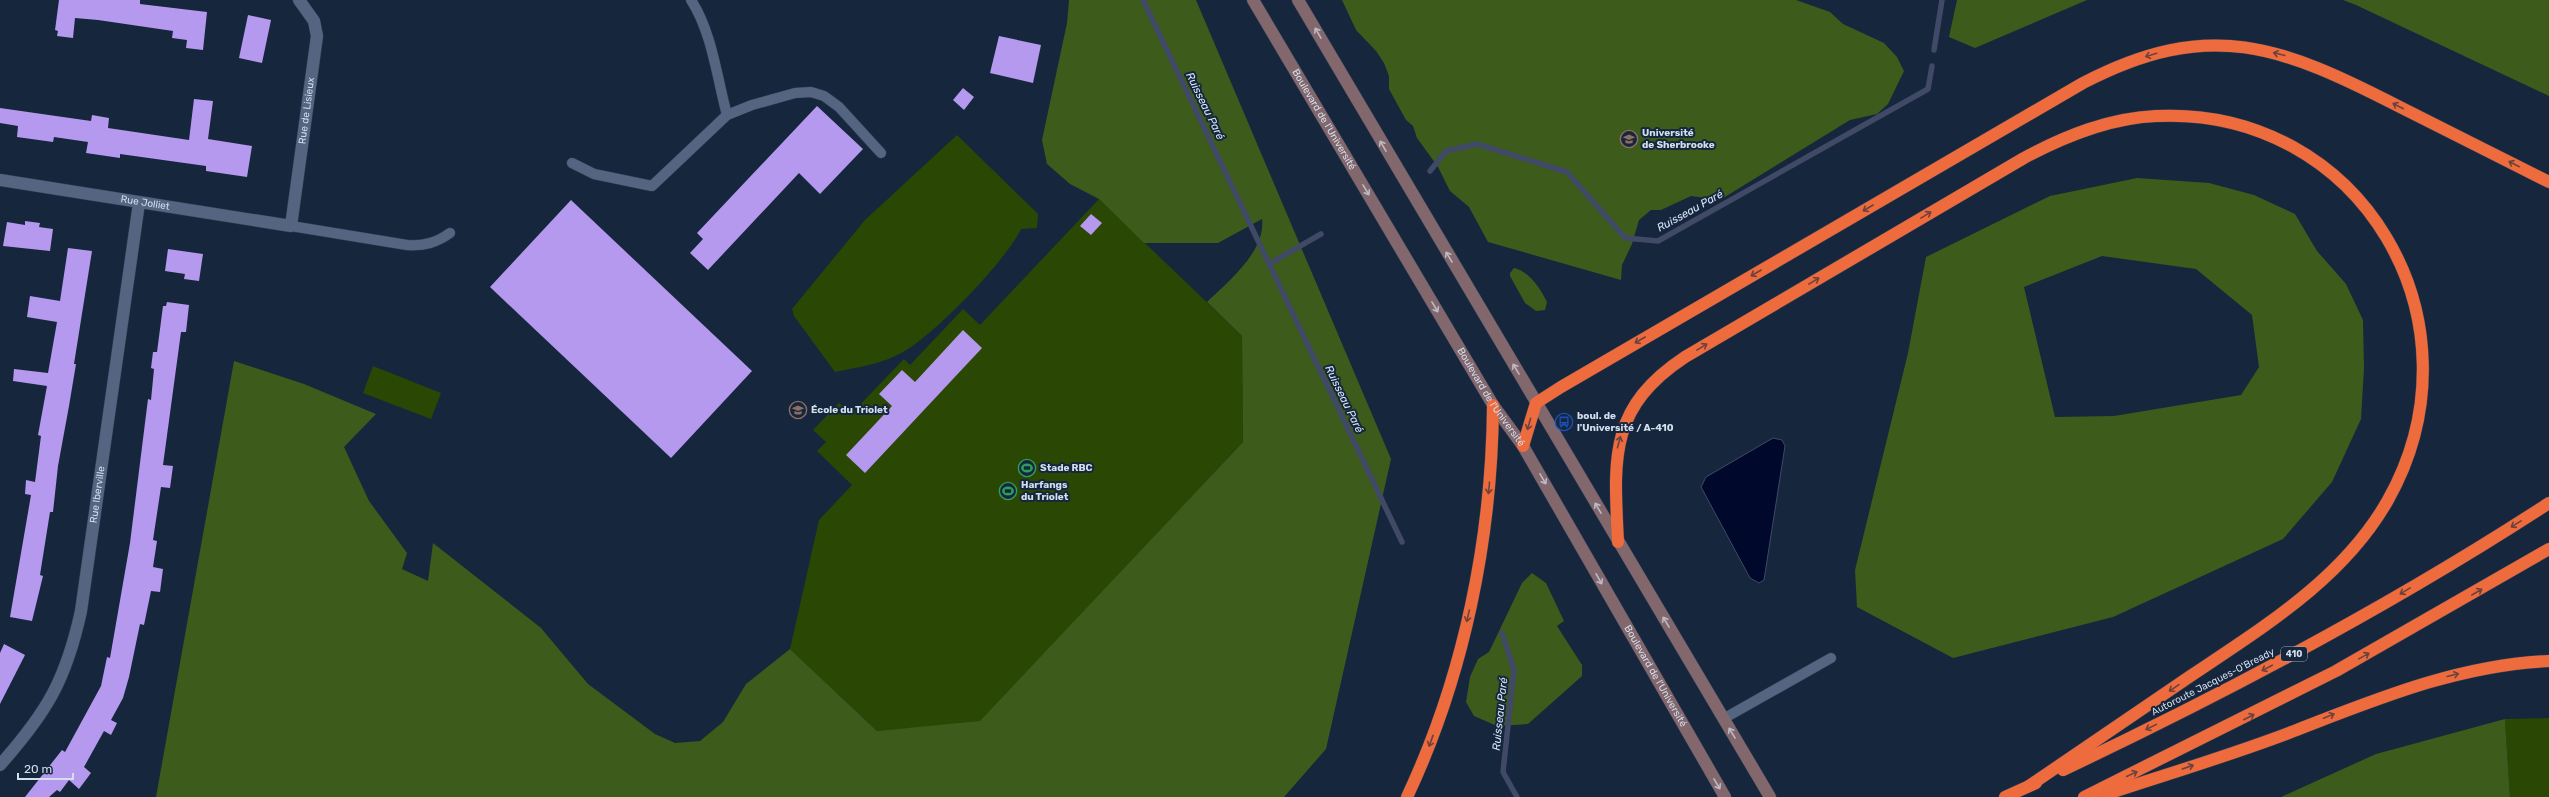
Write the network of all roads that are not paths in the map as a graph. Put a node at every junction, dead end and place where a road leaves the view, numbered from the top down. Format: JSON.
{"nodes":[{"id":1,"x":299,"y":0,"type":"edge"},
{"id":2,"x":691,"y":0,"type":"edge"},
{"id":3,"x":1253,"y":0,"type":"edge"},
{"id":4,"x":1298,"y":0,"type":"edge"},
{"id":5,"x":727,"y":115,"type":"junction"},
{"id":6,"x":881,"y":153,"type":"dead end"},
{"id":7,"x":572,"y":163,"type":"dead end"},
{"id":8,"x":0,"y":180,"type":"edge"},
{"id":9,"x":2549,"y":182,"type":"edge"},
{"id":10,"x":139,"y":203,"type":"junction"},
{"id":11,"x":291,"y":226,"type":"junction"},
{"id":12,"x":450,"y":233,"type":"dead end"},
{"id":13,"x":1536,"y":403,"type":"junction"},
{"id":14,"x":1493,"y":405,"type":"junction"},
{"id":15,"x":1523,"y":446,"type":"junction"},
{"id":16,"x":2549,"y":503,"type":"edge"},
{"id":17,"x":1618,"y":542,"type":"junction"},
{"id":18,"x":2549,"y":550,"type":"edge"},
{"id":19,"x":1831,"y":658,"type":"dead end"},
{"id":20,"x":2549,"y":661,"type":"edge"},
{"id":21,"x":1723,"y":719,"type":"junction"},
{"id":22,"x":0,"y":765,"type":"edge"},
{"id":23,"x":2029,"y":786,"type":"junction"},
{"id":24,"x":1408,"y":797,"type":"edge"},
{"id":25,"x":1725,"y":797,"type":"edge"},
{"id":26,"x":1770,"y":797,"type":"edge"},
{"id":27,"x":2005,"y":797,"type":"edge"},
{"id":28,"x":2084,"y":797,"type":"edge"},
{"id":29,"x":2098,"y":797,"type":"edge"}],
"edges":[{"from":1,"to":11,"type":"street","name":"Rue de Lisieux"},
{"from":2,"to":5,"type":"lane"},
{"from":3,"to":14,"type":"main road","name":"Boulevard de l'Université","one_way":true},
{"from":13,"to":4,"type":"main road","one_way":true},
{"from":5,"to":6,"type":"lane"},
{"from":5,"to":7,"type":"lane"},
{"from":8,"to":10,"type":"street","name":"Rue Jolliet"},
{"from":9,"to":13,"type":"highway","one_way":true},
{"from":10,"to":11,"type":"street","name":"Rue Jolliet"},
{"from":10,"to":22,"type":"street","name":"Rue Iberville"},
{"from":11,"to":12,"type":"lane"},
{"from":13,"to":15,"type":"highway","one_way":true},
{"from":17,"to":13,"type":"main road","one_way":true},
{"from":14,"to":15,"type":"main road","name":"Boulevard de l'Université"},
{"from":14,"to":24,"type":"highway","one_way":true},
{"from":15,"to":25,"type":"main road","name":"Boulevard de l'Université","one_way":true},
{"from":16,"to":23,"type":"highway","name":"Autoroute Jacques-O'Bready","number":"410","one_way":true},
{"from":21,"to":17,"type":"main road","one_way":true},
{"from":17,"to":23,"type":"highway","one_way":true},
{"from":28,"to":18,"type":"highway","one_way":true},
{"from":19,"to":21,"type":"lane"},
{"from":29,"to":20,"type":"highway","one_way":true},
{"from":26,"to":21,"type":"main road","one_way":true},
{"from":23,"to":27,"type":"highway","name":"Autoroute Jacques-O'Bready","number":"410"}]}
